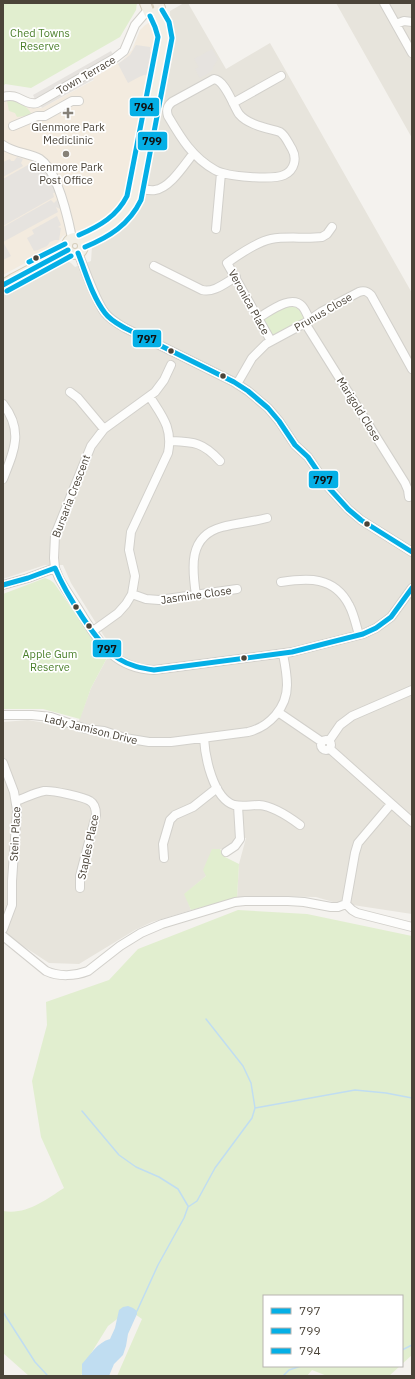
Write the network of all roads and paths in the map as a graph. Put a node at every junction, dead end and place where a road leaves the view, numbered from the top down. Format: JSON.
{"nodes":[{"id":1,"x":384,"y":3,"type":"edge"},
{"id":2,"x":153,"y":6,"type":"edge"},
{"id":3,"x":412,"y":22,"type":"edge"},
{"id":4,"x":396,"y":24,"type":"junction"},
{"id":5,"x":412,"y":53,"type":"edge"},
{"id":6,"x":280,"y":76,"type":"dead end"},
{"id":7,"x":3,"y":97,"type":"edge"},
{"id":8,"x":79,"y":101,"type":"dead end"},
{"id":9,"x":233,"y":103,"type":"junction"},
{"id":10,"x":13,"y":126,"type":"dead end"},
{"id":11,"x":3,"y":145,"type":"edge"},
{"id":12,"x":193,"y":154,"type":"junction"},
{"id":13,"x":221,"y":173,"type":"junction"},
{"id":14,"x":136,"y":188,"type":"junction"},
{"id":15,"x":332,"y":226,"type":"dead end"},
{"id":16,"x":216,"y":229,"type":"dead end"},
{"id":17,"x":72,"y":238,"type":"junction"},
{"id":18,"x":82,"y":241,"type":"junction"},
{"id":19,"x":68,"y":250,"type":"junction"},
{"id":20,"x":78,"y":253,"type":"junction"},
{"id":21,"x":154,"y":266,"type":"dead end"},
{"id":22,"x":236,"y":277,"type":"junction"},
{"id":23,"x":3,"y":285,"type":"edge"},
{"id":24,"x":258,"y":318,"type":"junction"},
{"id":25,"x":308,"y":321,"type":"junction"},
{"id":26,"x":271,"y":341,"type":"junction"},
{"id":27,"x":172,"y":365,"type":"dead end"},
{"id":28,"x":412,"y":369,"type":"edge"},
{"id":29,"x":237,"y":384,"type":"junction"},
{"id":30,"x":70,"y":392,"type":"dead end"},
{"id":31,"x":150,"y":397,"type":"junction"},
{"id":32,"x":3,"y":404,"type":"edge"},
{"id":33,"x":104,"y":429,"type":"junction"},
{"id":34,"x":170,"y":441,"type":"junction"},
{"id":35,"x":220,"y":461,"type":"dead end"},
{"id":36,"x":3,"y":479,"type":"edge"},
{"id":37,"x":409,"y":497,"type":"dead end"},
{"id":38,"x":267,"y":518,"type":"dead end"},
{"id":39,"x":412,"y":552,"type":"edge"},
{"id":40,"x":55,"y":568,"type":"junction"},
{"id":41,"x":281,"y":582,"type":"dead end"},
{"id":42,"x":3,"y":585,"type":"edge"},
{"id":43,"x":412,"y":588,"type":"edge"},
{"id":44,"x":237,"y":589,"type":"dead end"},
{"id":45,"x":132,"y":594,"type":"junction"},
{"id":46,"x":196,"y":595,"type":"junction"},
{"id":47,"x":93,"y":631,"type":"junction"},
{"id":48,"x":359,"y":635,"type":"junction"},
{"id":49,"x":283,"y":654,"type":"junction"},
{"id":50,"x":411,"y":693,"type":"edge"},
{"id":51,"x":278,"y":712,"type":"junction"},
{"id":52,"x":3,"y":715,"type":"edge"},
{"id":53,"x":204,"y":738,"type":"junction"},
{"id":54,"x":327,"y":744,"type":"junction"},
{"id":55,"x":3,"y":763,"type":"edge"},
{"id":56,"x":6,"y":783,"type":"edge"},
{"id":57,"x":217,"y":788,"type":"junction"},
{"id":58,"x":16,"y":801,"type":"junction"},
{"id":59,"x":391,"y":804,"type":"junction"},
{"id":60,"x":238,"y":806,"type":"junction"},
{"id":61,"x":412,"y":822,"type":"edge"},
{"id":62,"x":300,"y":825,"type":"dead end"},
{"id":63,"x":226,"y":852,"type":"dead end"},
{"id":64,"x":164,"y":858,"type":"dead end"},
{"id":65,"x":80,"y":888,"type":"dead end"},
{"id":66,"x":346,"y":904,"type":"junction"},
{"id":67,"x":412,"y":927,"type":"edge"},
{"id":68,"x":3,"y":929,"type":"edge"},
{"id":69,"x":3,"y":936,"type":"edge"}],
"edges":[{"from":1,"to":4,"type":"street"},
{"from":2,"to":7,"type":"street","name":"Town Terrace"},
{"from":2,"to":14,"type":"main road"},
{"from":3,"to":4,"type":"street"},
{"from":4,"to":5,"type":"street"},
{"from":6,"to":9,"type":"street"},
{"from":8,"to":10,"type":"street"},
{"from":9,"to":12,"type":"street"},
{"from":9,"to":13,"type":"street"},
{"from":11,"to":17,"type":"street"},
{"from":12,"to":13,"type":"street"},
{"from":12,"to":14,"type":"street"},
{"from":13,"to":16,"type":"street"},
{"from":14,"to":18,"type":"main road"},
{"from":15,"to":22,"type":"street","name":"Veronica Place"},
{"from":17,"to":18,"type":"main road"},
{"from":17,"to":19,"type":"main road"},
{"from":18,"to":20,"type":"main road"},
{"from":19,"to":20,"type":"main road"},
{"from":19,"to":23,"type":"main road"},
{"from":20,"to":29,"type":"street"},
{"from":21,"to":22,"type":"street"},
{"from":22,"to":24,"type":"street","name":"Veronica Place"},
{"from":24,"to":25,"type":"street","name":"Marigold Close"},
{"from":24,"to":26,"type":"street","name":"Veronica Place"},
{"from":25,"to":26,"type":"street","name":"Prunus Close"},
{"from":25,"to":28,"type":"street","name":"Prunus Close"},
{"from":25,"to":37,"type":"street","name":"Marigold Close"},
{"from":26,"to":29,"type":"street","name":"Prunus Close"},
{"from":27,"to":31,"type":"street","name":"Bursaria Crescent"},
{"from":29,"to":39,"type":"street"},
{"from":30,"to":33,"type":"street"},
{"from":31,"to":33,"type":"street","name":"Bursaria Crescent"},
{"from":31,"to":34,"type":"street"},
{"from":32,"to":36,"type":"street"},
{"from":33,"to":40,"type":"street","name":"Bursaria Crescent"},
{"from":34,"to":35,"type":"street"},
{"from":34,"to":45,"type":"street"},
{"from":38,"to":46,"type":"street"},
{"from":40,"to":42,"type":"street"},
{"from":40,"to":47,"type":"street","name":"Bursaria Crescent"},
{"from":41,"to":48,"type":"street"},
{"from":43,"to":48,"type":"street","name":"Bursaria Crescent"},
{"from":44,"to":46,"type":"street","name":"Jasmine Close"},
{"from":45,"to":46,"type":"street","name":"Jasmine Close"},
{"from":45,"to":47,"type":"street"},
{"from":47,"to":49,"type":"street","name":"Bursaria Crescent"},
{"from":48,"to":49,"type":"street","name":"Bursaria Crescent"},
{"from":49,"to":51,"type":"street","name":"Lady Jamison Drive"},
{"from":50,"to":54,"type":"street"},
{"from":51,"to":53,"type":"street","name":"Lady Jamison Drive"},
{"from":51,"to":54,"type":"street"},
{"from":52,"to":53,"type":"street","name":"Lady Jamison Drive"},
{"from":53,"to":57,"type":"street"},
{"from":54,"to":59,"type":"street"},
{"from":55,"to":56,"type":"street","name":"Stein Place"},
{"from":56,"to":58,"type":"street","name":"Stein Place"},
{"from":57,"to":60,"type":"street"},
{"from":57,"to":64,"type":"street"},
{"from":58,"to":65,"type":"street","name":"Staples Place"},
{"from":58,"to":68,"type":"street","name":"Stein Place"},
{"from":59,"to":61,"type":"street"},
{"from":59,"to":66,"type":"street"},
{"from":60,"to":62,"type":"street"},
{"from":60,"to":63,"type":"street"},
{"from":66,"to":67,"type":"street"},
{"from":66,"to":69,"type":"street"}]}
